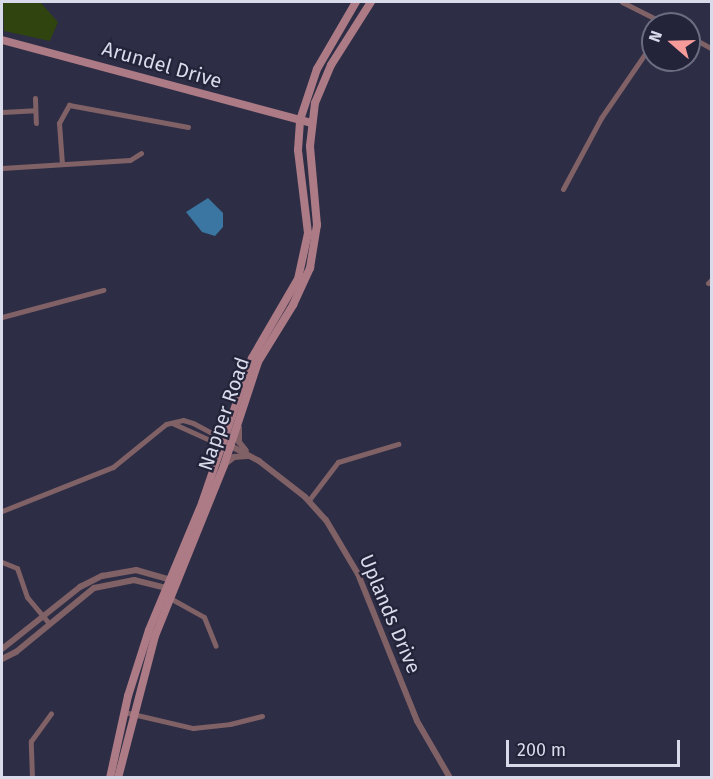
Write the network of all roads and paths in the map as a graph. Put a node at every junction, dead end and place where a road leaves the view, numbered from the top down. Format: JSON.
{"nodes":[{"id":1,"x":356,"y":2,"type":"edge"},
{"id":2,"x":371,"y":2,"type":"edge"},
{"id":3,"x":622,"y":2,"type":"edge"},
{"id":4,"x":642,"y":12,"type":"edge"},
{"id":5,"x":2,"y":40,"type":"edge"},
{"id":6,"x":641,"y":60,"type":"edge"},
{"id":7,"x":35,"y":98,"type":"dead end"},
{"id":8,"x":35,"y":110,"type":"junction"},
{"id":9,"x":2,"y":112,"type":"edge"},
{"id":10,"x":300,"y":120,"type":"junction"},
{"id":11,"x":36,"y":123,"type":"dead end"},
{"id":12,"x":312,"y":123,"type":"junction"},
{"id":13,"x":188,"y":127,"type":"dead end"},
{"id":14,"x":141,"y":153,"type":"dead end"},
{"id":15,"x":62,"y":164,"type":"junction"},
{"id":16,"x":2,"y":168,"type":"edge"},
{"id":17,"x":563,"y":189,"type":"dead end"},
{"id":18,"x":103,"y":290,"type":"dead end"},
{"id":19,"x":2,"y":317,"type":"edge"},
{"id":20,"x":247,"y":392,"type":"junction"},
{"id":21,"x":225,"y":443,"type":"junction"},
{"id":22,"x":398,"y":444,"type":"dead end"},
{"id":23,"x":250,"y":456,"type":"junction"},
{"id":24,"x":224,"y":465,"type":"junction"},
{"id":25,"x":309,"y":500,"type":"junction"},
{"id":26,"x":2,"y":511,"type":"edge"},
{"id":27,"x":2,"y":562,"type":"edge"},
{"id":28,"x":174,"y":581,"type":"junction"},
{"id":29,"x":168,"y":593,"type":"junction"},
{"id":30,"x":46,"y":620,"type":"junction"},
{"id":31,"x":216,"y":646,"type":"dead end"},
{"id":32,"x":2,"y":649,"type":"edge"},
{"id":33,"x":2,"y":659,"type":"edge"},
{"id":34,"x":51,"y":713,"type":"dead end"},
{"id":35,"x":129,"y":713,"type":"junction"},
{"id":36,"x":262,"y":716,"type":"dead end"},
{"id":37,"x":32,"y":777,"type":"edge"},
{"id":38,"x":110,"y":777,"type":"edge"},
{"id":39,"x":118,"y":777,"type":"edge"},
{"id":40,"x":450,"y":777,"type":"edge"}],
"edges":[{"from":1,"to":10,"type":"main road","name":"Napper Road"},
{"from":2,"to":12,"type":"main road","name":"Napper Road"},
{"from":3,"to":4,"type":"street"},
{"from":5,"to":10,"type":"main road","name":"Arundel Drive"},
{"from":6,"to":17,"type":"street"},
{"from":7,"to":8,"type":"street"},
{"from":8,"to":9,"type":"street"},
{"from":8,"to":11,"type":"street"},
{"from":10,"to":12,"type":"main road","name":"Arundel Drive"},
{"from":10,"to":21,"type":"main road","name":"Napper Road"},
{"from":12,"to":20,"type":"main road","name":"Napper Road"},
{"from":13,"to":15,"type":"street"},
{"from":14,"to":15,"type":"street"},
{"from":15,"to":16,"type":"street"},
{"from":18,"to":19,"type":"street"},
{"from":20,"to":21,"type":"main road","name":"Napper Road"},
{"from":20,"to":23,"type":"street"},
{"from":21,"to":23,"type":"street","name":"Uplands Drive"},
{"from":21,"to":24,"type":"main road","name":"Napper Road"},
{"from":21,"to":26,"type":"street"},
{"from":21,"to":28,"type":"main road","name":"Napper Road"},
{"from":22,"to":25,"type":"street"},
{"from":23,"to":24,"type":"street"},
{"from":23,"to":25,"type":"street","name":"Uplands Drive"},
{"from":24,"to":28,"type":"main road","name":"Napper Road"},
{"from":25,"to":40,"type":"street","name":"Uplands Drive"},
{"from":27,"to":30,"type":"street"},
{"from":28,"to":29,"type":"main road","name":"Napper Road"},
{"from":28,"to":30,"type":"street"},
{"from":29,"to":30,"type":"street"},
{"from":29,"to":31,"type":"street"},
{"from":29,"to":35,"type":"main road","name":"Napper Road"},
{"from":30,"to":32,"type":"street"},
{"from":30,"to":33,"type":"street"},
{"from":34,"to":37,"type":"street"},
{"from":35,"to":36,"type":"street"},
{"from":35,"to":38,"type":"main road","name":"Napper Road"},
{"from":35,"to":39,"type":"main road","name":"Napper Road"}]}
